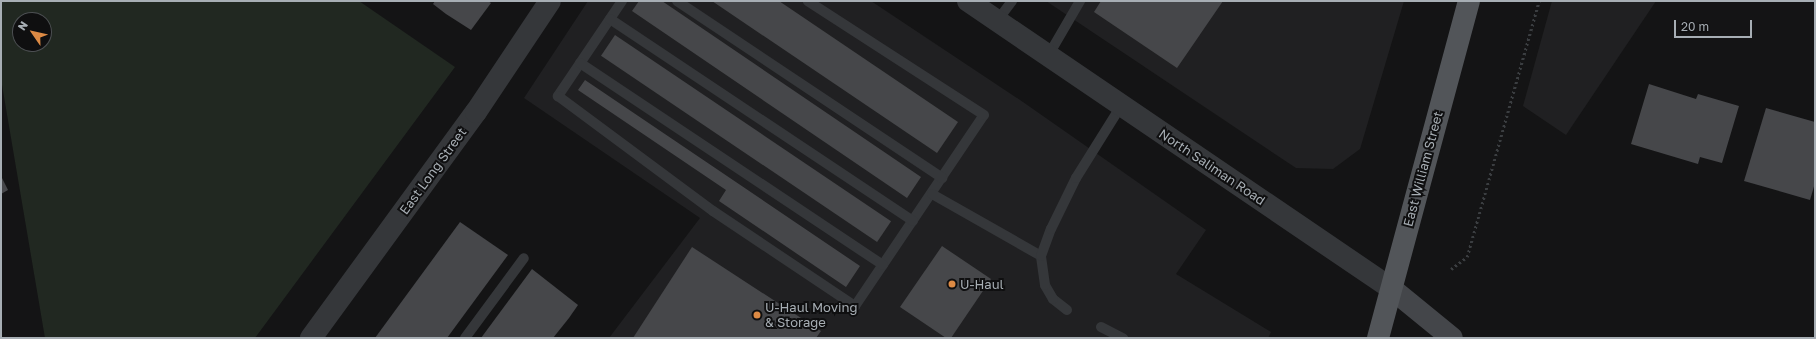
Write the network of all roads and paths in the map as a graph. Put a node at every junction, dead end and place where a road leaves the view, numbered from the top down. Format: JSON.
{"nodes":[{"id":1,"x":550,"y":1,"type":"edge"},
{"id":2,"x":622,"y":1,"type":"edge"},
{"id":3,"x":677,"y":1,"type":"edge"},
{"id":4,"x":808,"y":1,"type":"edge"},
{"id":5,"x":968,"y":1,"type":"edge"},
{"id":6,"x":1012,"y":1,"type":"edge"},
{"id":7,"x":1080,"y":1,"type":"edge"},
{"id":8,"x":1468,"y":1,"type":"edge"},
{"id":9,"x":1538,"y":1,"type":"edge"},
{"id":10,"x":610,"y":19,"type":"junction"},
{"id":11,"x":997,"y":21,"type":"junction"},
{"id":12,"x":1048,"y":56,"type":"junction"},
{"id":13,"x":580,"y":63,"type":"junction"},
{"id":14,"x":1121,"y":106,"type":"junction"},
{"id":15,"x":942,"y":178,"type":"junction"},
{"id":16,"x":932,"y":194,"type":"junction"},
{"id":17,"x":913,"y":221,"type":"junction"},
{"id":18,"x":1041,"y":256,"type":"junction"},
{"id":19,"x":524,"y":258,"type":"dead end"},
{"id":20,"x":883,"y":265,"type":"junction"},
{"id":21,"x":1451,"y":268,"type":"dead end"},
{"id":22,"x":1392,"y":289,"type":"junction"},
{"id":23,"x":1067,"y":310,"type":"dead end"},
{"id":24,"x":1101,"y":327,"type":"dead end"},
{"id":25,"x":311,"y":338,"type":"edge"},
{"id":26,"x":465,"y":338,"type":"edge"},
{"id":27,"x":1123,"y":338,"type":"edge"},
{"id":28,"x":1378,"y":338,"type":"edge"},
{"id":29,"x":1452,"y":338,"type":"edge"}],
"edges":[{"from":1,"to":25,"type":"street","name":"East Long Street"},
{"from":2,"to":10,"type":"lane"},
{"from":3,"to":15,"type":"lane"},
{"from":4,"to":15,"type":"lane"},
{"from":5,"to":11,"type":"street","name":"North Saliman Road"},
{"from":6,"to":11,"type":"lane"},
{"from":7,"to":12,"type":"lane"},
{"from":8,"to":22,"type":"main road","name":"East William Street"},
{"from":9,"to":21,"type":"path"},
{"from":10,"to":13,"type":"lane"},
{"from":10,"to":17,"type":"lane"},
{"from":11,"to":12,"type":"street","name":"North Saliman Road"},
{"from":12,"to":14,"type":"street","name":"North Saliman Road"},
{"from":13,"to":20,"type":"lane"},
{"from":13,"to":20,"type":"lane"},
{"from":14,"to":18,"type":"lane"},
{"from":14,"to":22,"type":"street","name":"North Saliman Road"},
{"from":15,"to":16,"type":"lane"},
{"from":16,"to":17,"type":"lane"},
{"from":16,"to":18,"type":"lane"},
{"from":17,"to":20,"type":"lane"},
{"from":18,"to":23,"type":"lane"},
{"from":19,"to":26,"type":"lane"},
{"from":22,"to":28,"type":"main road","name":"East William Street"},
{"from":22,"to":29,"type":"main road","name":"North Saliman Road"},
{"from":24,"to":27,"type":"lane"}]}
